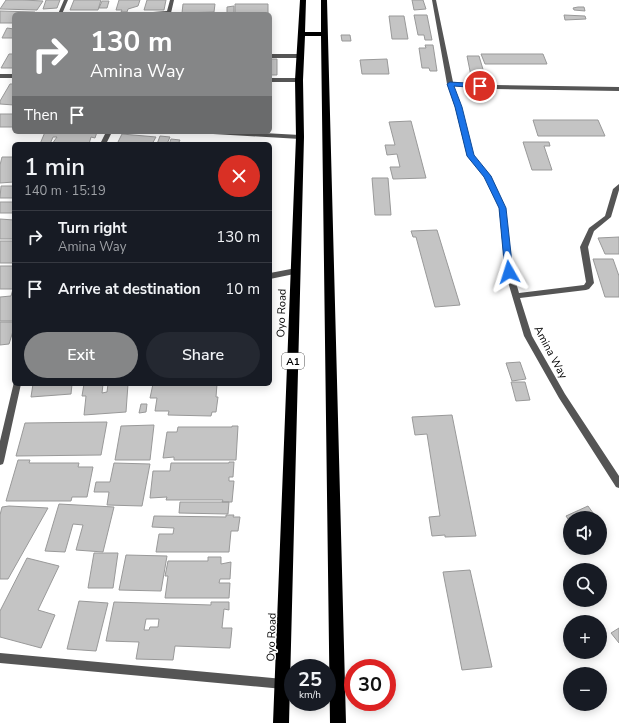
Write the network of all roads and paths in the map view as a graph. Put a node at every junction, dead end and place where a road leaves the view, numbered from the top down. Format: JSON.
{"nodes":[{"id":1,"x":66,"y":0,"type":"edge"},
{"id":2,"x":172,"y":0,"type":"edge"},
{"id":3,"x":303,"y":0,"type":"edge"},
{"id":4,"x":324,"y":0,"type":"edge"},
{"id":5,"x":434,"y":0,"type":"edge"},
{"id":6,"x":61,"y":12,"type":"edge"},
{"id":7,"x":169,"y":12,"type":"edge"},
{"id":8,"x":302,"y":34,"type":"junction"},
{"id":9,"x":325,"y":34,"type":"junction"},
{"id":10,"x":272,"y":56,"type":"edge"},
{"id":11,"x":300,"y":56,"type":"junction"},
{"id":12,"x":0,"y":76,"type":"edge"},
{"id":13,"x":12,"y":76,"type":"edge"},
{"id":14,"x":272,"y":80,"type":"edge"},
{"id":15,"x":299,"y":80,"type":"junction"},
{"id":16,"x":450,"y":84,"type":"junction"},
{"id":17,"x":619,"y":89,"type":"edge"},
{"id":18,"x":248,"y":134,"type":"edge"},
{"id":19,"x":300,"y":137,"type":"junction"},
{"id":20,"x":619,"y":186,"type":"edge"},
{"id":21,"x":296,"y":271,"type":"junction"},
{"id":22,"x":272,"y":276,"type":"edge"},
{"id":23,"x":516,"y":296,"type":"junction"},
{"id":24,"x":17,"y":386,"type":"edge"},
{"id":25,"x":0,"y":461,"type":"edge"},
{"id":26,"x":619,"y":484,"type":"edge"},
{"id":27,"x":0,"y":658,"type":"edge"},
{"id":28,"x":283,"y":684,"type":"junction"},
{"id":29,"x":281,"y":723,"type":"edge"},
{"id":30,"x":338,"y":723,"type":"edge"}],
"edges":[{"from":1,"to":6,"type":"street"},
{"from":2,"to":7,"type":"street"},
{"from":3,"to":8,"type":"highway","name":"Oyo Road","number":"A1"},
{"from":4,"to":9,"type":"highway"},
{"from":5,"to":16,"type":"street","name":"Amina Way"},
{"from":8,"to":9,"type":"highway"},
{"from":8,"to":11,"type":"highway","name":"Oyo Road","number":"A1"},
{"from":9,"to":30,"type":"highway"},
{"from":10,"to":11,"type":"street"},
{"from":11,"to":15,"type":"highway","name":"Oyo Road","number":"A1"},
{"from":12,"to":13,"type":"street"},
{"from":14,"to":15,"type":"street"},
{"from":15,"to":19,"type":"highway","name":"Oyo Road","number":"A1"},
{"from":16,"to":17,"type":"street"},
{"from":16,"to":23,"type":"street","name":"Amina Way"},
{"from":18,"to":19,"type":"street"},
{"from":19,"to":21,"type":"highway","name":"Oyo Road","number":"A1"},
{"from":20,"to":23,"type":"street"},
{"from":21,"to":22,"type":"street"},
{"from":21,"to":28,"type":"highway","name":"Oyo Road","number":"A1"},
{"from":23,"to":26,"type":"street","name":"Amina Way"},
{"from":24,"to":25,"type":"street"},
{"from":27,"to":28,"type":"street"},
{"from":28,"to":29,"type":"highway","name":"Oyo Road","number":"A1"}]}
